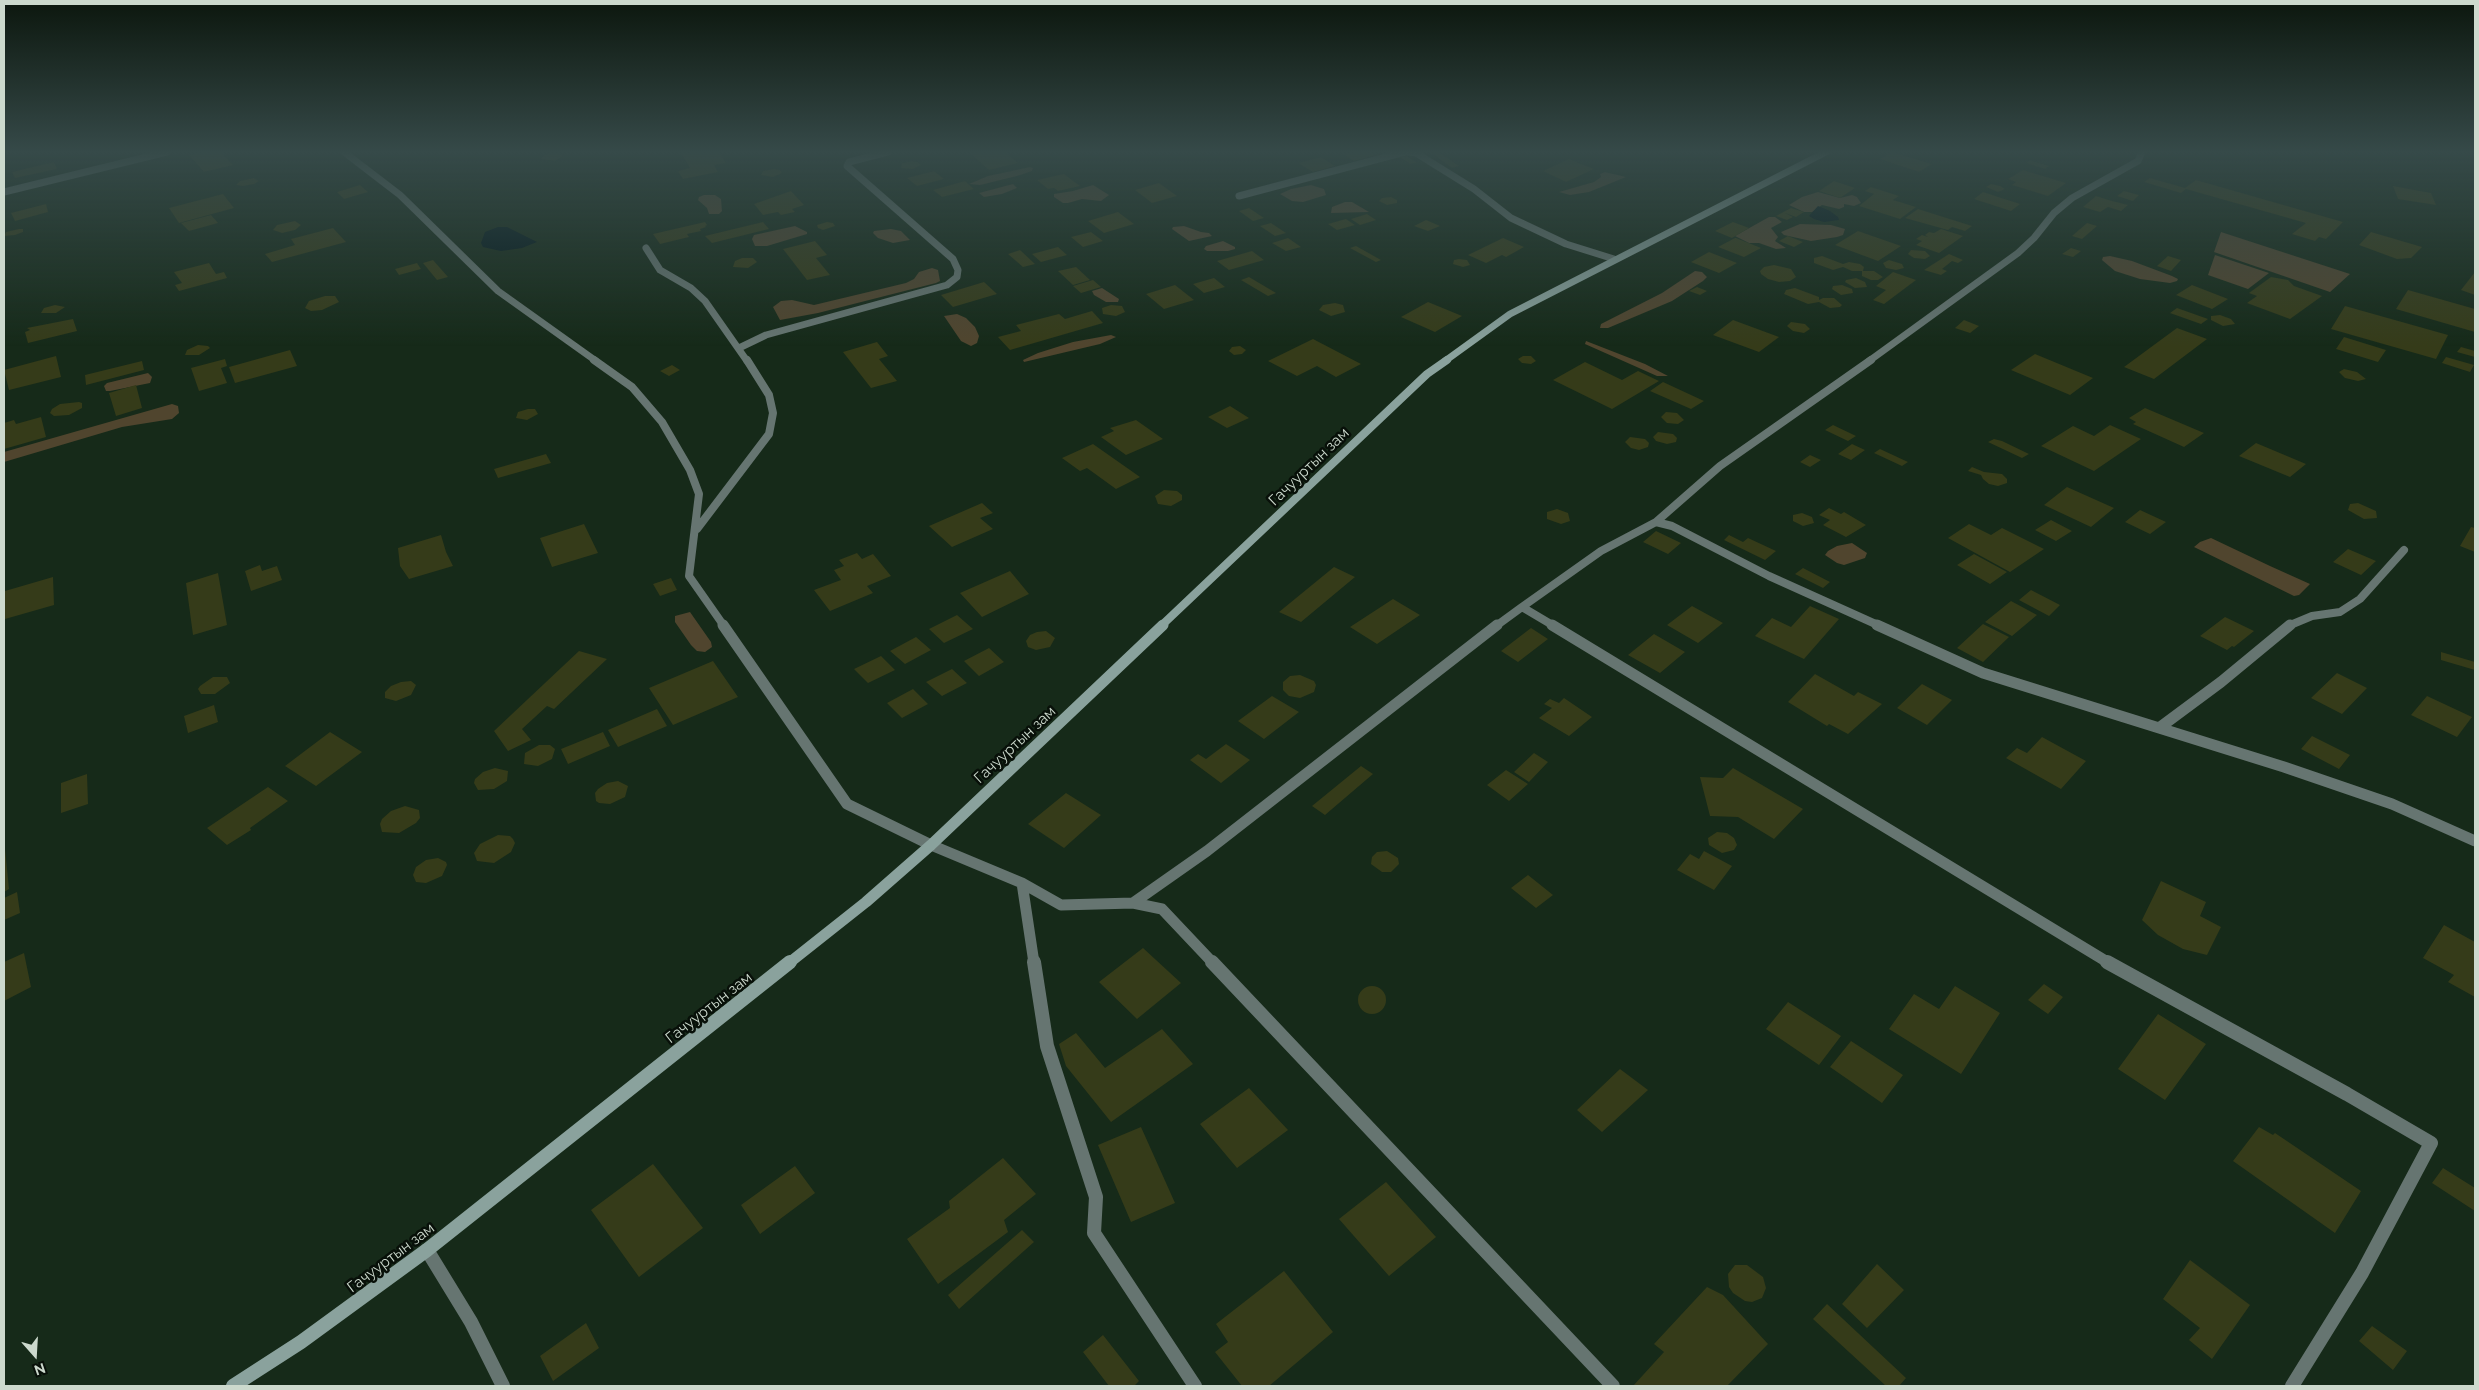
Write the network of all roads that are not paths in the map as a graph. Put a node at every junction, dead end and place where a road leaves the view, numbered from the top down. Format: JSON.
{"nodes":[{"id":1,"x":422,"y":217,"type":"edge"},
{"id":2,"x":905,"y":217,"type":"edge"},
{"id":3,"x":1510,"y":217,"type":"edge"},
{"id":4,"x":1697,"y":217,"type":"edge"},
{"id":5,"x":2052,"y":217,"type":"edge"},
{"id":6,"x":646,"y":248,"type":"dead end"},
{"id":7,"x":1614,"y":259,"type":"junction"},
{"id":8,"x":739,"y":348,"type":"junction"},
{"id":9,"x":1656,"y":522,"type":"junction"},
{"id":10,"x":695,"y":532,"type":"junction"},
{"id":11,"x":2404,"y":550,"type":"dead end"},
{"id":12,"x":1522,"y":607,"type":"junction"},
{"id":13,"x":2159,"y":728,"type":"junction"},
{"id":14,"x":2475,"y":841,"type":"edge"},
{"id":15,"x":931,"y":846,"type":"junction"},
{"id":16,"x":1022,"y":883,"type":"junction"},
{"id":17,"x":1133,"y":904,"type":"junction"},
{"id":18,"x":428,"y":1250,"type":"junction"},
{"id":19,"x":234,"y":1386,"type":"edge"},
{"id":20,"x":503,"y":1386,"type":"edge"},
{"id":21,"x":1195,"y":1386,"type":"edge"},
{"id":22,"x":1613,"y":1386,"type":"edge"},
{"id":23,"x":2292,"y":1386,"type":"edge"}],
"edges":[{"from":1,"to":10,"type":"street"},
{"from":2,"to":8,"type":"street"},
{"from":3,"to":7,"type":"street"},
{"from":4,"to":7,"type":"main road","name":"Гачууртын зам"},
{"from":5,"to":9,"type":"street"},
{"from":6,"to":8,"type":"street"},
{"from":7,"to":15,"type":"main road","name":"Гачууртын зам"},
{"from":8,"to":10,"type":"street"},
{"from":9,"to":12,"type":"street"},
{"from":9,"to":13,"type":"street"},
{"from":10,"to":15,"type":"street"},
{"from":11,"to":13,"type":"street"},
{"from":12,"to":17,"type":"street"},
{"from":12,"to":23,"type":"street"},
{"from":13,"to":14,"type":"street"},
{"from":15,"to":16,"type":"street"},
{"from":15,"to":18,"type":"main road","name":"Гачууртын зам"},
{"from":16,"to":17,"type":"street"},
{"from":16,"to":21,"type":"street"},
{"from":17,"to":22,"type":"street"},
{"from":18,"to":19,"type":"main road","name":"Гачууртын зам"},
{"from":18,"to":20,"type":"street"}]}
